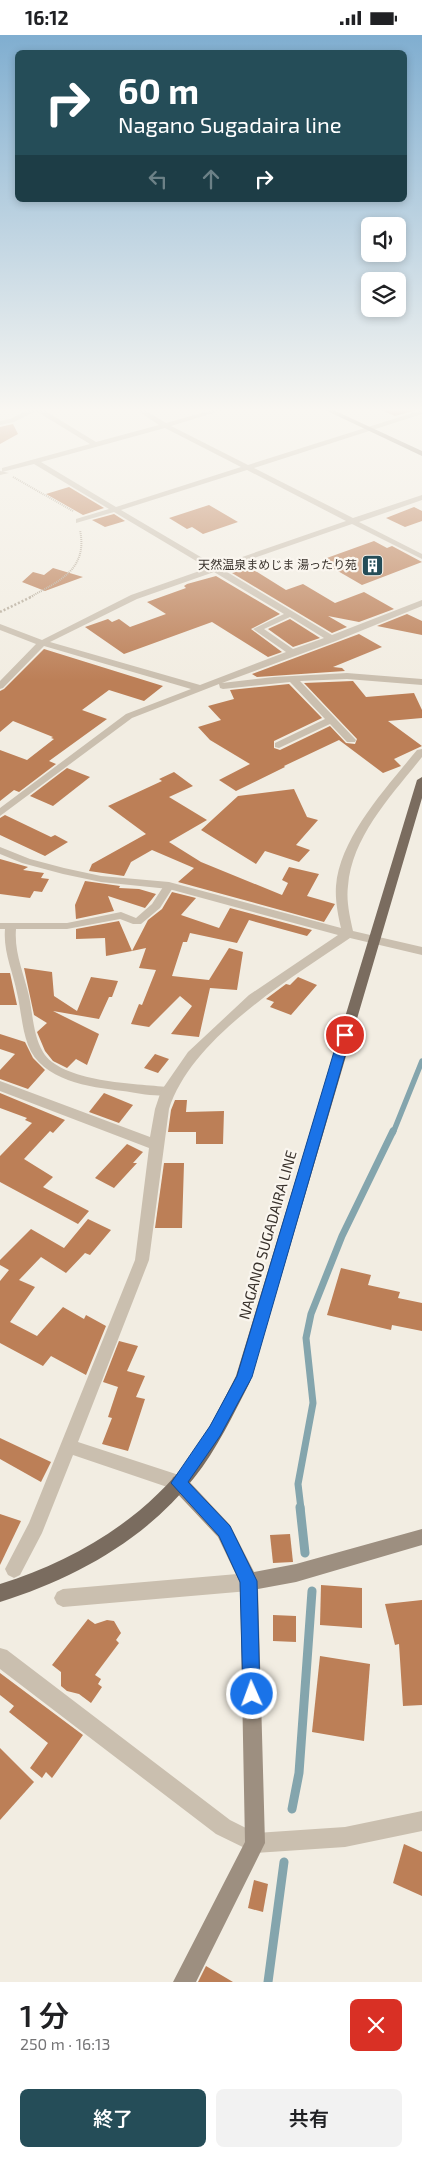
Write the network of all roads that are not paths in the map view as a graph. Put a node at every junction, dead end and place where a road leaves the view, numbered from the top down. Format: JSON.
{"nodes":[{"id":1,"x":97,"y":500,"type":"edge"},
{"id":2,"x":146,"y":500,"type":"edge"},
{"id":3,"x":310,"y":500,"type":"edge"},
{"id":4,"x":414,"y":500,"type":"edge"},
{"id":5,"x":114,"y":510,"type":"junction"},
{"id":6,"x":79,"y":521,"type":"road end"},
{"id":7,"x":353,"y":521,"type":"junction"},
{"id":8,"x":422,"y":557,"type":"edge"},
{"id":9,"x":216,"y":569,"type":"junction"},
{"id":10,"x":422,"y":603,"type":"edge"},
{"id":11,"x":291,"y":614,"type":"junction"},
{"id":12,"x":0,"y":627,"type":"edge"},
{"id":13,"x":333,"y":639,"type":"junction"},
{"id":14,"x":42,"y":643,"type":"junction"},
{"id":15,"x":294,"y":654,"type":"junction"},
{"id":16,"x":292,"y":679,"type":"junction"},
{"id":17,"x":422,"y":682,"type":"edge"},
{"id":18,"x":0,"y":686,"type":"edge"},
{"id":19,"x":202,"y":689,"type":"junction"},
{"id":20,"x":332,"y":719,"type":"junction"},
{"id":21,"x":351,"y":740,"type":"dead end"},
{"id":22,"x":279,"y":745,"type":"dead end"},
{"id":23,"x":421,"y":752,"type":"edge"},
{"id":24,"x":422,"y":780,"type":"edge"},
{"id":25,"x":0,"y":813,"type":"edge"},
{"id":26,"x":0,"y":849,"type":"edge"},
{"id":27,"x":169,"y":886,"type":"junction"},
{"id":28,"x":5,"y":926,"type":"edge"},
{"id":29,"x":348,"y":934,"type":"junction"},
{"id":30,"x":373,"y":939,"type":"junction"},
{"id":31,"x":422,"y":951,"type":"edge"},
{"id":32,"x":0,"y":1086,"type":"edge"},
{"id":33,"x":168,"y":1091,"type":"junction"},
{"id":34,"x":156,"y":1145,"type":"junction"},
{"id":35,"x":69,"y":1446,"type":"junction"},
{"id":36,"x":179,"y":1483,"type":"junction"},
{"id":37,"x":422,"y":1537,"type":"edge"},
{"id":38,"x":14,"y":1569,"type":"dead end"},
{"id":39,"x":249,"y":1581,"type":"junction"},
{"id":40,"x":0,"y":1593,"type":"edge"},
{"id":41,"x":63,"y":1598,"type":"dead end"},
{"id":42,"x":0,"y":1657,"type":"edge"},
{"id":43,"x":422,"y":1821,"type":"edge"},
{"id":44,"x":256,"y":1843,"type":"junction"},
{"id":45,"x":184,"y":1982,"type":"edge"}],
"edges":[{"from":1,"to":5,"type":"street"},
{"from":2,"to":5,"type":"street"},
{"from":3,"to":7,"type":"street"},
{"from":4,"to":7,"type":"street"},
{"from":5,"to":6,"type":"street"},
{"from":5,"to":9,"type":"street"},
{"from":7,"to":8,"type":"street"},
{"from":7,"to":9,"type":"street"},
{"from":9,"to":11,"type":"street"},
{"from":9,"to":14,"type":"street"},
{"from":10,"to":13,"type":"street"},
{"from":11,"to":13,"type":"street"},
{"from":11,"to":15,"type":"street"},
{"from":12,"to":14,"type":"street"},
{"from":13,"to":15,"type":"street"},
{"from":14,"to":18,"type":"street"},
{"from":14,"to":19,"type":"street"},
{"from":15,"to":19,"type":"street"},
{"from":16,"to":17,"type":"street"},
{"from":16,"to":19,"type":"street"},
{"from":16,"to":20,"type":"street"},
{"from":19,"to":25,"type":"street"},
{"from":20,"to":21,"type":"street"},
{"from":20,"to":22,"type":"street"},
{"from":23,"to":29,"type":"street"},
{"from":24,"to":30,"type":"main road","name":"NAGANO SUGADAIRA LINE"},
{"from":26,"to":27,"type":"street"},
{"from":27,"to":28,"type":"lane"},
{"from":27,"to":29,"type":"street"},
{"from":28,"to":33,"type":"lane"},
{"from":29,"to":30,"type":"street"},
{"from":29,"to":33,"type":"street"},
{"from":30,"to":31,"type":"street"},
{"from":30,"to":36,"type":"main road","name":"NAGANO SUGADAIRA LINE"},
{"from":32,"to":34,"type":"street"},
{"from":33,"to":34,"type":"street"},
{"from":34,"to":35,"type":"street"},
{"from":35,"to":36,"type":"street"},
{"from":35,"to":38,"type":"street"},
{"from":36,"to":39,"type":"main road"},
{"from":36,"to":40,"type":"main road","name":"NAGANO SUGADAIRA LINE"},
{"from":37,"to":39,"type":"main road"},
{"from":39,"to":41,"type":"street"},
{"from":39,"to":44,"type":"main road"},
{"from":42,"to":44,"type":"street"},
{"from":43,"to":44,"type":"street"},
{"from":44,"to":45,"type":"main road"}]}
